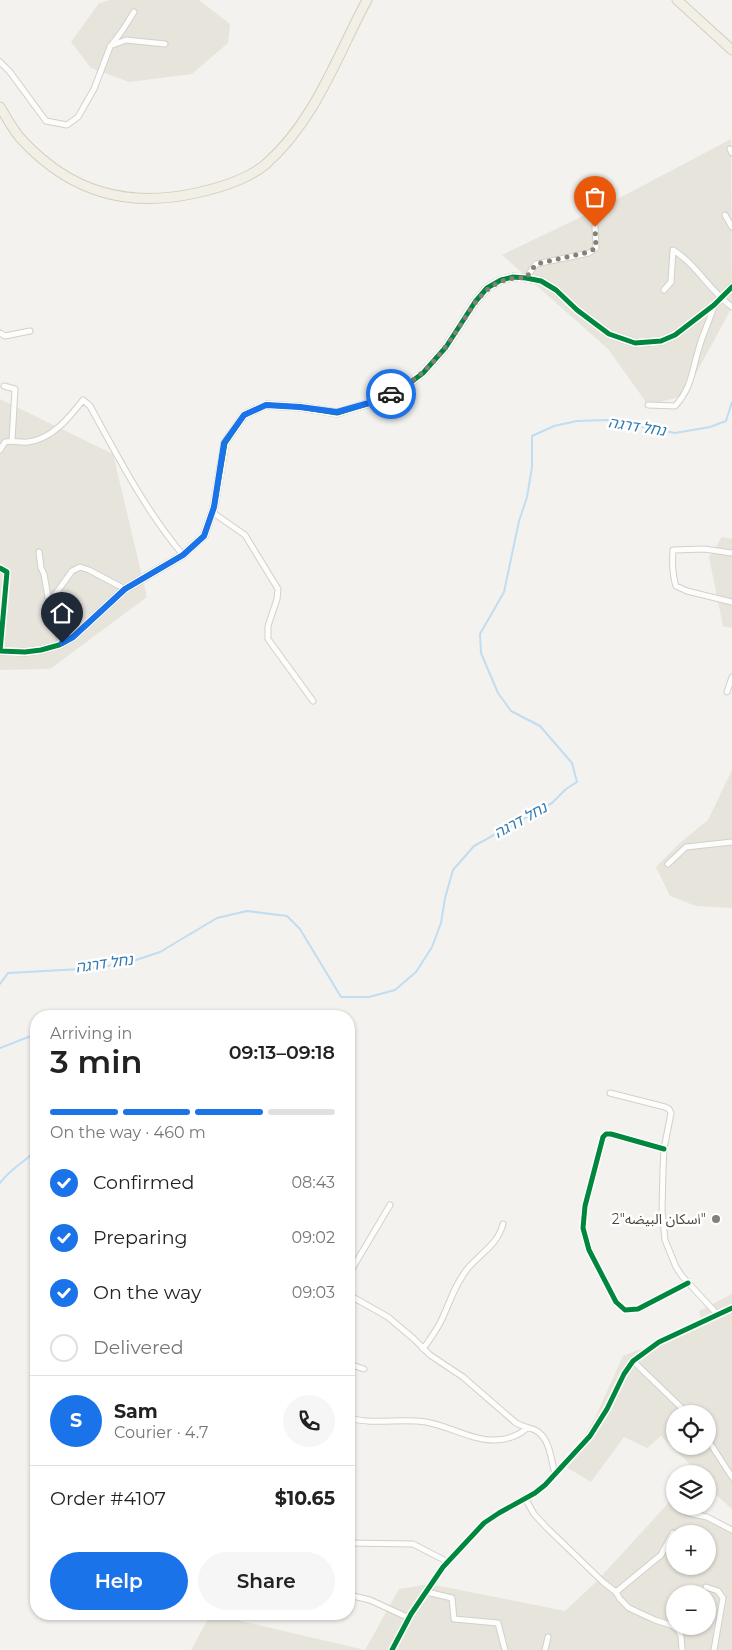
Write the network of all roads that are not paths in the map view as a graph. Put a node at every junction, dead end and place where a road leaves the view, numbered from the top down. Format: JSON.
{"nodes":[{"id":1,"x":367,"y":0,"type":"edge"},
{"id":2,"x":677,"y":0,"type":"edge"},
{"id":3,"x":134,"y":12,"type":"dead end"},
{"id":4,"x":165,"y":44,"type":"dead end"},
{"id":5,"x":110,"y":47,"type":"junction"},
{"id":6,"x":732,"y":50,"type":"edge"},
{"id":7,"x":0,"y":62,"type":"edge"},
{"id":8,"x":0,"y":107,"type":"edge"},
{"id":9,"x":725,"y":215,"type":"dead end"},
{"id":10,"x":595,"y":227,"type":"dead end"},
{"id":11,"x":732,"y":227,"type":"edge"},
{"id":12,"x":526,"y":278,"type":"junction"},
{"id":13,"x":732,"y":286,"type":"edge"},
{"id":14,"x":664,"y":290,"type":"dead end"},
{"id":15,"x":720,"y":298,"type":"junction"},
{"id":16,"x":714,"y":305,"type":"junction"},
{"id":17,"x":732,"y":307,"type":"edge"},
{"id":18,"x":30,"y":331,"type":"dead end"},
{"id":19,"x":0,"y":333,"type":"edge"},
{"id":20,"x":4,"y":386,"type":"dead end"},
{"id":21,"x":648,"y":405,"type":"dead end"},
{"id":22,"x":12,"y":440,"type":"junction"},
{"id":23,"x":0,"y":450,"type":"edge"},
{"id":24,"x":212,"y":512,"type":"junction"},
{"id":25,"x":40,"y":552,"type":"dead end"},
{"id":26,"x":732,"y":553,"type":"edge"},
{"id":27,"x":183,"y":555,"type":"junction"},
{"id":28,"x":0,"y":568,"type":"edge"},
{"id":29,"x":125,"y":589,"type":"junction"},
{"id":30,"x":732,"y":602,"type":"edge"},
{"id":31,"x":49,"y":603,"type":"junction"},
{"id":32,"x":62,"y":643,"type":"junction"},
{"id":33,"x":0,"y":651,"type":"edge"},
{"id":34,"x":732,"y":677,"type":"edge"},
{"id":35,"x":727,"y":692,"type":"dead end"},
{"id":36,"x":313,"y":701,"type":"dead end"},
{"id":37,"x":732,"y":842,"type":"edge"},
{"id":38,"x":668,"y":864,"type":"dead end"},
{"id":39,"x":610,"y":1093,"type":"dead end"},
{"id":40,"x":664,"y":1149,"type":"junction"},
{"id":41,"x":390,"y":1205,"type":"dead end"},
{"id":42,"x":503,"y":1224,"type":"dead end"},
{"id":43,"x":355,"y":1264,"type":"edge"},
{"id":44,"x":688,"y":1283,"type":"junction"},
{"id":45,"x":355,"y":1298,"type":"edge"},
{"id":46,"x":732,"y":1308,"type":"edge"},
{"id":47,"x":717,"y":1314,"type":"junction"},
{"id":48,"x":423,"y":1348,"type":"junction"},
{"id":49,"x":633,"y":1361,"type":"junction"},
{"id":50,"x":355,"y":1366,"type":"edge"},
{"id":51,"x":364,"y":1369,"type":"dead end"},
{"id":52,"x":679,"y":1405,"type":"edge"},
{"id":53,"x":355,"y":1419,"type":"edge"},
{"id":54,"x":526,"y":1428,"type":"junction"},
{"id":55,"x":716,"y":1452,"type":"edge"},
{"id":56,"x":556,"y":1474,"type":"junction"},
{"id":57,"x":732,"y":1477,"type":"edge"},
{"id":58,"x":525,"y":1498,"type":"junction"},
{"id":59,"x":698,"y":1515,"type":"edge"},
{"id":60,"x":732,"y":1530,"type":"edge"},
{"id":61,"x":355,"y":1543,"type":"edge"},
{"id":62,"x":666,"y":1546,"type":"edge"},
{"id":63,"x":448,"y":1562,"type":"junction"},
{"id":64,"x":716,"y":1591,"type":"edge"},
{"id":65,"x":428,"y":1592,"type":"junction"},
{"id":66,"x":616,"y":1592,"type":"junction"},
{"id":67,"x":355,"y":1596,"type":"edge"},
{"id":68,"x":409,"y":1618,"type":"junction"},
{"id":69,"x":548,"y":1637,"type":"dead end"},
{"id":70,"x":392,"y":1650,"type":"edge"},
{"id":71,"x":505,"y":1650,"type":"edge"},
{"id":72,"x":545,"y":1650,"type":"edge"},
{"id":73,"x":682,"y":1650,"type":"edge"},
{"id":74,"x":714,"y":1650,"type":"edge"}],
"edges":[{"from":1,"to":8,"type":"main road"},
{"from":2,"to":6,"type":"main road"},
{"from":3,"to":5,"type":"street"},
{"from":4,"to":5,"type":"street"},
{"from":5,"to":7,"type":"street"},
{"from":9,"to":11,"type":"street"},
{"from":10,"to":12,"type":"street"},
{"from":12,"to":16,"type":"street"},
{"from":12,"to":24,"type":"street"},
{"from":13,"to":15,"type":"street"},
{"from":14,"to":15,"type":"street"},
{"from":15,"to":16,"type":"street"},
{"from":15,"to":17,"type":"street"},
{"from":16,"to":21,"type":"street"},
{"from":18,"to":19,"type":"street"},
{"from":20,"to":22,"type":"street"},
{"from":22,"to":23,"type":"street"},
{"from":22,"to":27,"type":"street"},
{"from":24,"to":27,"type":"street"},
{"from":24,"to":36,"type":"street"},
{"from":25,"to":31,"type":"street"},
{"from":26,"to":30,"type":"street"},
{"from":27,"to":29,"type":"street"},
{"from":28,"to":33,"type":"street"},
{"from":29,"to":31,"type":"street"},
{"from":29,"to":32,"type":"street"},
{"from":31,"to":32,"type":"street"},
{"from":32,"to":33,"type":"street"},
{"from":34,"to":35,"type":"street"},
{"from":37,"to":38,"type":"street"},
{"from":39,"to":40,"type":"street"},
{"from":40,"to":44,"type":"street"},
{"from":40,"to":44,"type":"street"},
{"from":41,"to":43,"type":"street"},
{"from":42,"to":48,"type":"street"},
{"from":44,"to":47,"type":"street"},
{"from":45,"to":48,"type":"street"},
{"from":46,"to":47,"type":"street"},
{"from":47,"to":49,"type":"street"},
{"from":48,"to":54,"type":"street"},
{"from":49,"to":52,"type":"street"},
{"from":49,"to":56,"type":"street"},
{"from":50,"to":51,"type":"street"},
{"from":53,"to":54,"type":"street"},
{"from":54,"to":56,"type":"street"},
{"from":55,"to":57,"type":"street"},
{"from":56,"to":58,"type":"street"},
{"from":58,"to":63,"type":"street"},
{"from":58,"to":66,"type":"street"},
{"from":59,"to":60,"type":"street"},
{"from":61,"to":63,"type":"street"},
{"from":62,"to":66,"type":"street"},
{"from":63,"to":65,"type":"street"},
{"from":64,"to":74,"type":"street"},
{"from":65,"to":68,"type":"street"},
{"from":65,"to":71,"type":"street"},
{"from":66,"to":73,"type":"street"},
{"from":67,"to":68,"type":"street"},
{"from":68,"to":70,"type":"street"},
{"from":69,"to":72,"type":"street"}]}
